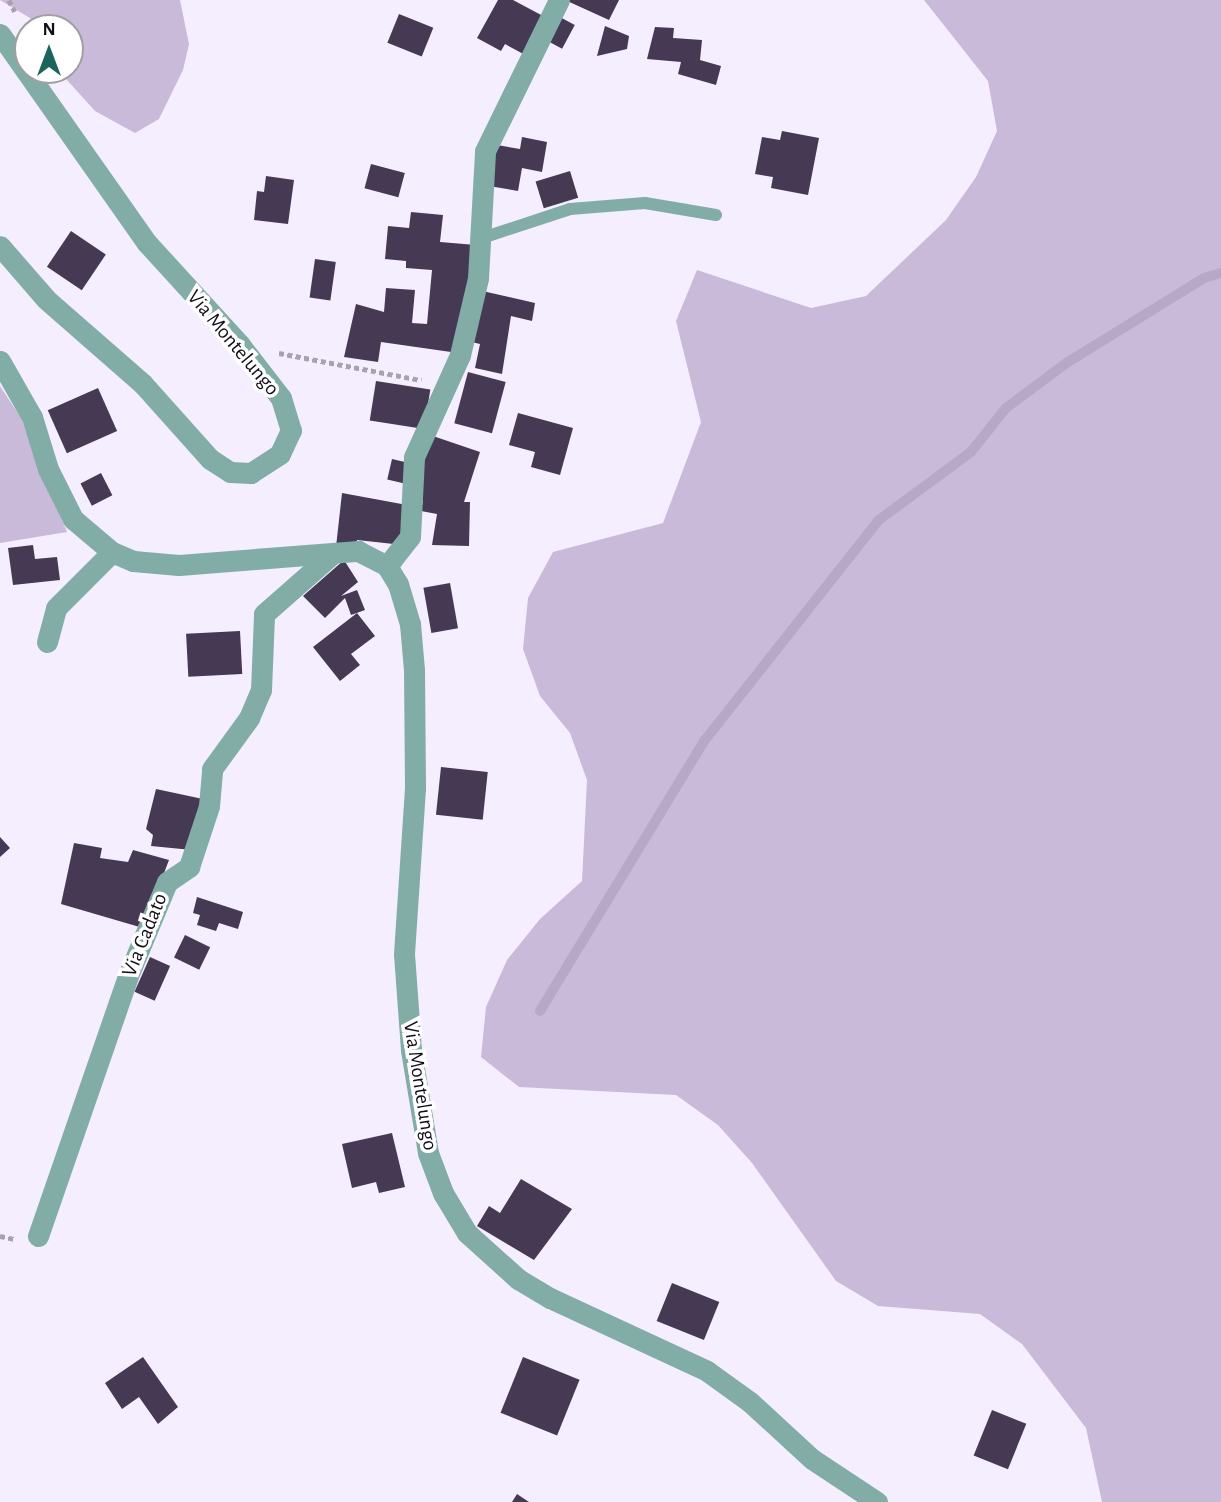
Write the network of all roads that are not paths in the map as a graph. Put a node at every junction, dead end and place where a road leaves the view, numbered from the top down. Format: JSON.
{"nodes":[{"id":1,"x":559,"y":0,"type":"edge"},
{"id":2,"x":0,"y":34,"type":"edge"},
{"id":3,"x":716,"y":215,"type":"dead end"},
{"id":4,"x":480,"y":239,"type":"junction"},
{"id":5,"x":0,"y":246,"type":"edge"},
{"id":6,"x":0,"y":361,"type":"edge"},
{"id":7,"x":112,"y":552,"type":"junction"},
{"id":8,"x":331,"y":554,"type":"junction"},
{"id":9,"x":387,"y":566,"type":"junction"},
{"id":10,"x":47,"y":642,"type":"dead end"},
{"id":11,"x":38,"y":1236,"type":"dead end"},
{"id":12,"x":877,"y":1502,"type":"edge"}],
"edges":[{"from":1,"to":4,"type":"street"},
{"from":2,"to":5,"type":"street","name":"Via Montelungo"},
{"from":3,"to":4,"type":"lane"},
{"from":4,"to":9,"type":"street"},
{"from":6,"to":7,"type":"street"},
{"from":7,"to":8,"type":"street"},
{"from":7,"to":10,"type":"street"},
{"from":8,"to":9,"type":"street"},
{"from":8,"to":11,"type":"street","name":"Via Cadato"},
{"from":9,"to":12,"type":"street","name":"Via Montelungo"}]}
